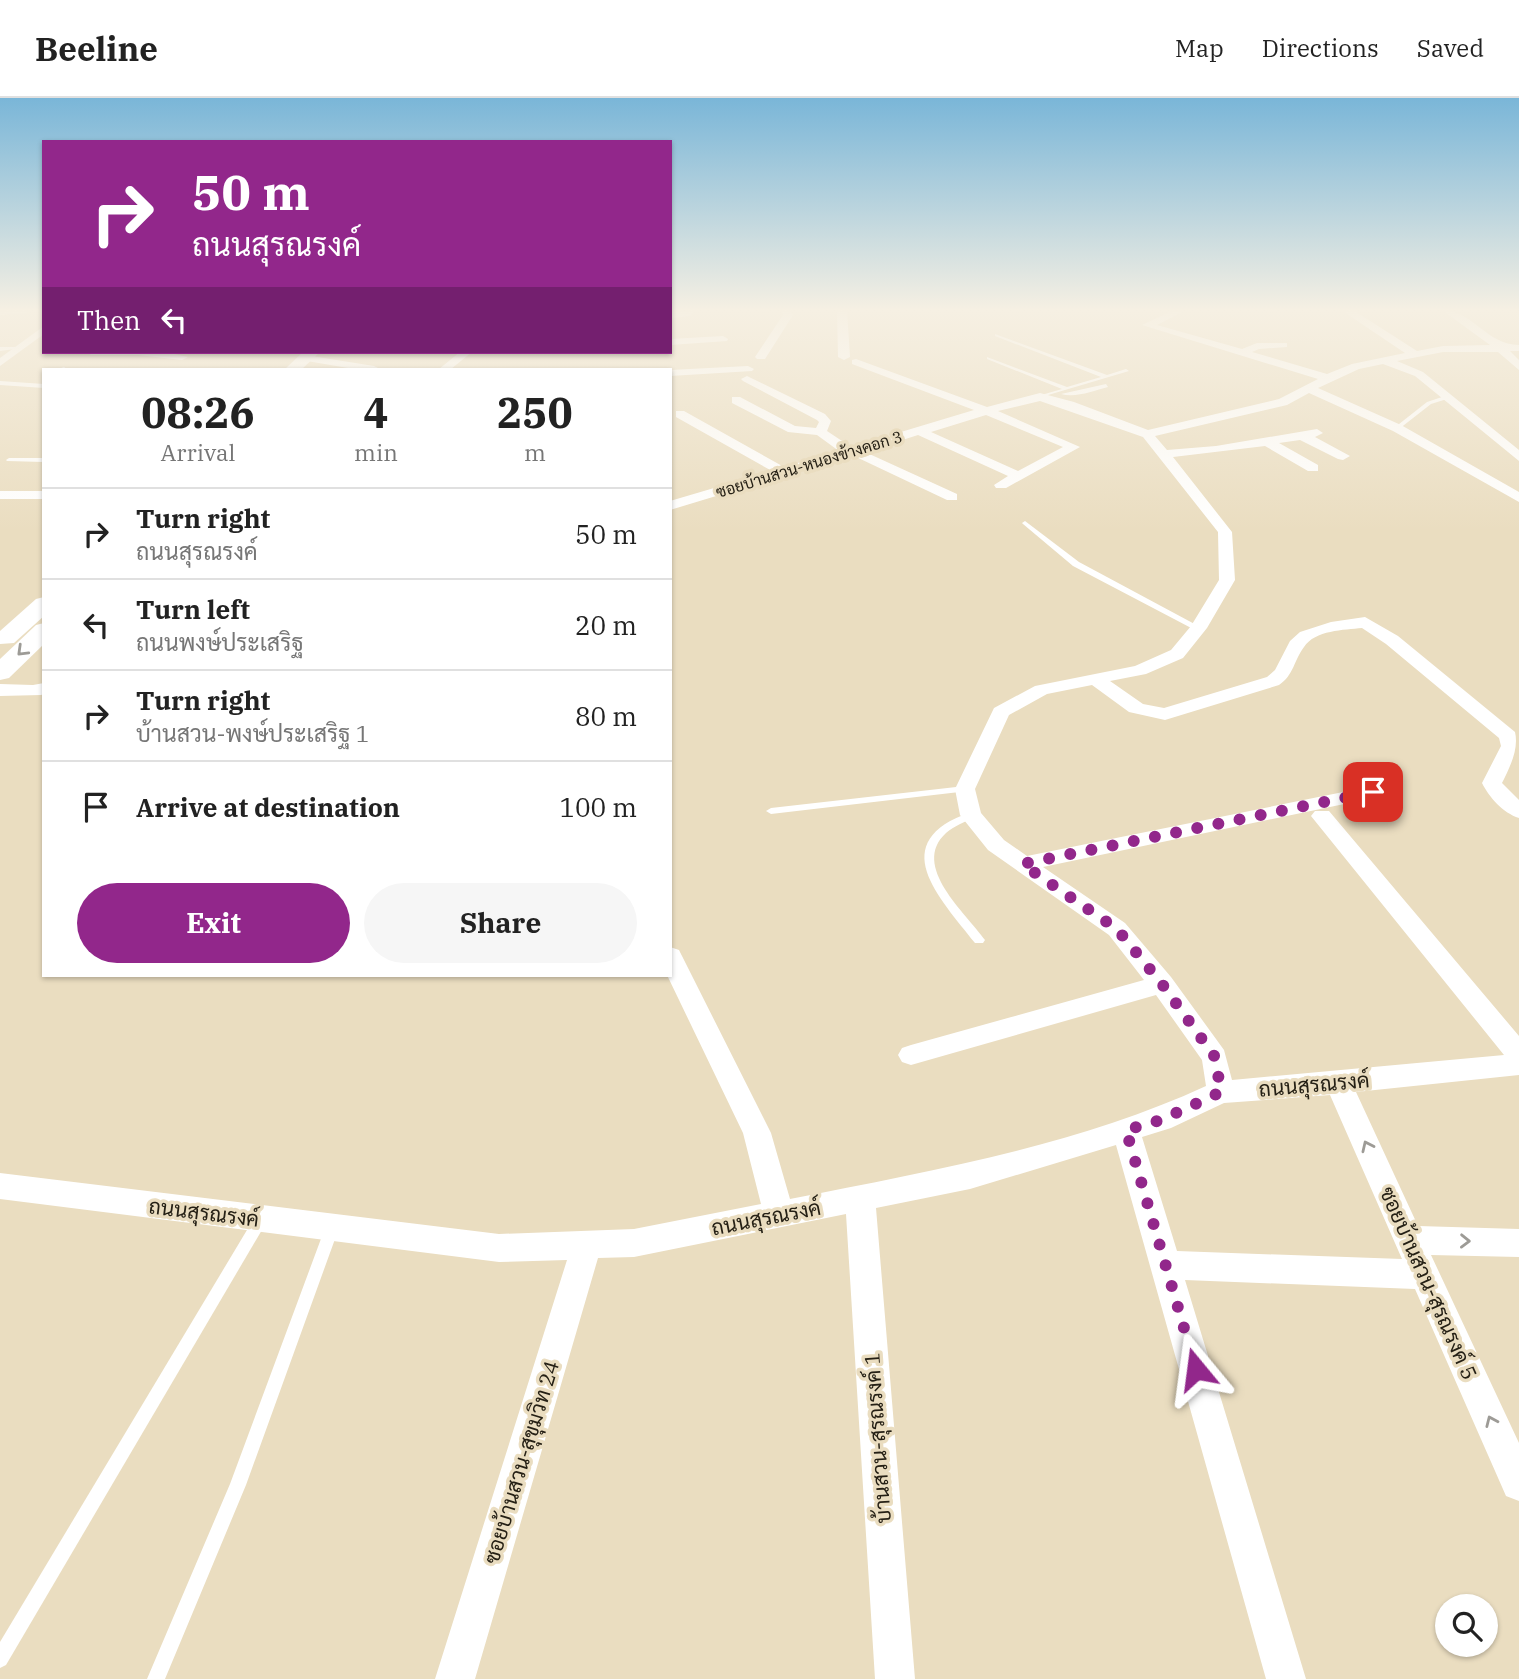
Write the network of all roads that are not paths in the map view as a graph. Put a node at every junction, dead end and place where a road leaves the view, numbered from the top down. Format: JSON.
{"nodes":[{"id":1,"x":13,"y":384,"type":"edge"},
{"id":2,"x":764,"y":384,"type":"edge"},
{"id":3,"x":914,"y":384,"type":"edge"},
{"id":4,"x":1054,"y":384,"type":"edge"},
{"id":5,"x":1084,"y":384,"type":"edge"},
{"id":6,"x":1318,"y":384,"type":"edge"},
{"id":7,"x":1431,"y":384,"type":"edge"},
{"id":8,"x":34,"y":385,"type":"joint"},
{"id":9,"x":42,"y":386,"type":"edge"},
{"id":10,"x":1106,"y":386,"type":"dead end"},
{"id":11,"x":1310,"y":388,"type":"junction"},
{"id":12,"x":1067,"y":389,"type":"junction"},
{"id":13,"x":1054,"y":393,"type":"junction"},
{"id":14,"x":1040,"y":397,"type":"junction"},
{"id":15,"x":1448,"y":397,"type":"junction"},
{"id":16,"x":736,"y":400,"type":"dead end"},
{"id":17,"x":987,"y":411,"type":"junction"},
{"id":18,"x":680,"y":414,"type":"dead end"},
{"id":19,"x":1397,"y":428,"type":"junction"},
{"id":20,"x":919,"y":431,"type":"junction"},
{"id":21,"x":820,"y":432,"type":"junction"},
{"id":22,"x":1317,"y":433,"type":"dead end"},
{"id":23,"x":1147,"y":434,"type":"junction"},
{"id":24,"x":1303,"y":436,"type":"junction"},
{"id":25,"x":1268,"y":442,"type":"junction"},
{"id":26,"x":851,"y":452,"type":"junction"},
{"id":27,"x":1166,"y":454,"type":"junction"},
{"id":28,"x":1343,"y":456,"type":"dead end"},
{"id":29,"x":1519,"y":457,"type":"edge"},
{"id":30,"x":9,"y":460,"type":"dead end"},
{"id":31,"x":42,"y":460,"type":"edge"},
{"id":32,"x":1314,"y":468,"type":"dead end"},
{"id":33,"x":783,"y":472,"type":"junction"},
{"id":34,"x":1019,"y":476,"type":"junction"},
{"id":35,"x":1001,"y":485,"type":"dead end"},
{"id":36,"x":0,"y":495,"type":"edge"},
{"id":37,"x":42,"y":495,"type":"edge"},
{"id":38,"x":1513,"y":495,"type":"edge"},
{"id":39,"x":951,"y":497,"type":"dead end"},
{"id":40,"x":672,"y":505,"type":"edge"},
{"id":41,"x":1025,"y":523,"type":"dead end"},
{"id":42,"x":42,"y":606,"type":"edge"},
{"id":43,"x":1198,"y":628,"type":"junction"},
{"id":44,"x":42,"y":632,"type":"edge"},
{"id":45,"x":0,"y":643,"type":"edge"},
{"id":46,"x":0,"y":673,"type":"edge"},
{"id":47,"x":1096,"y":679,"type":"junction"},
{"id":48,"x":42,"y":689,"type":"edge"},
{"id":49,"x":0,"y":690,"type":"edge"},
{"id":50,"x":965,"y":789,"type":"junction"},
{"id":51,"x":1373,"y":792,"type":"dead end"},
{"id":52,"x":771,"y":811,"type":"dead end"},
{"id":53,"x":1519,"y":811,"type":"edge"},
{"id":54,"x":971,"y":815,"type":"junction"},
{"id":55,"x":1322,"y":816,"type":"dead end"},
{"id":56,"x":1022,"y":864,"type":"junction"},
{"id":57,"x":979,"y":940,"type":"dead end"},
{"id":58,"x":672,"y":960,"type":"edge"},
{"id":59,"x":1162,"y":984,"type":"junction"},
{"id":60,"x":1519,"y":1054,"type":"edge"},
{"id":61,"x":911,"y":1055,"type":"dead end"},
{"id":62,"x":1519,"y":1064,"type":"edge"},
{"id":63,"x":1338,"y":1083,"type":"junction"},
{"id":64,"x":1221,"y":1092,"type":"junction"},
{"id":65,"x":1126,"y":1130,"type":"junction"},
{"id":66,"x":0,"y":1186,"type":"edge"},
{"id":67,"x":860,"y":1198,"type":"junction"},
{"id":68,"x":779,"y":1214,"type":"junction"},
{"id":69,"x":261,"y":1219,"type":"junction"},
{"id":70,"x":332,"y":1228,"type":"junction"},
{"id":71,"x":1411,"y":1240,"type":"junction"},
{"id":72,"x":1519,"y":1243,"type":"edge"},
{"id":73,"x":587,"y":1245,"type":"junction"},
{"id":74,"x":1166,"y":1265,"type":"junction"},
{"id":75,"x":1427,"y":1275,"type":"junction"},
{"id":76,"x":1519,"y":1483,"type":"edge"},
{"id":77,"x":0,"y":1659,"type":"edge"},
{"id":78,"x":156,"y":1679,"type":"edge"},
{"id":79,"x":455,"y":1679,"type":"edge"},
{"id":80,"x":895,"y":1679,"type":"edge"},
{"id":81,"x":1286,"y":1679,"type":"edge"}],
"edges":[{"from":1,"to":8,"type":"lane"},
{"from":2,"to":21,"type":"street"},
{"from":3,"to":17,"type":"street"},
{"from":4,"to":12,"type":"lane"},
{"from":5,"to":12,"type":"lane"},
{"from":6,"to":11,"type":"street"},
{"from":7,"to":15,"type":"street"},
{"from":8,"to":9,"type":"lane"},
{"from":10,"to":13,"type":"lane"},
{"from":11,"to":19,"type":"street"},
{"from":11,"to":23,"type":"street"},
{"from":12,"to":13,"type":"lane"},
{"from":13,"to":14,"type":"lane"},
{"from":14,"to":17,"type":"street","name":"ซอยบ้านสวน-หนองข้างคอก 3"},
{"from":14,"to":23,"type":"street","name":"ซอยบ้านสวน-หนองข้างคอก 3"},
{"from":15,"to":19,"type":"lane"},
{"from":15,"to":29,"type":"street"},
{"from":16,"to":21,"type":"street"},
{"from":17,"to":20,"type":"street","name":"ซอยบ้านสวน-หนองข้างคอก 3"},
{"from":17,"to":34,"type":"street"},
{"from":18,"to":33,"type":"street"},
{"from":19,"to":38,"type":"street"},
{"from":20,"to":26,"type":"street","name":"ซอยบ้านสวน-หนองข้างคอก 3"},
{"from":20,"to":34,"type":"street"},
{"from":21,"to":26,"type":"street"},
{"from":22,"to":24,"type":"street"},
{"from":23,"to":27,"type":"street"},
{"from":24,"to":25,"type":"street"},
{"from":24,"to":28,"type":"street"},
{"from":25,"to":27,"type":"street"},
{"from":25,"to":32,"type":"street"},
{"from":26,"to":33,"type":"street","name":"ซอยบ้านสวน-หนองข้างคอก 3"},
{"from":26,"to":39,"type":"street"},
{"from":27,"to":43,"type":"street"},
{"from":30,"to":31,"type":"lane"},
{"from":33,"to":40,"type":"street","name":"ซอยบ้านสวน-หนองข้างคอก 3"},
{"from":34,"to":35,"type":"street"},
{"from":36,"to":37,"type":"street"},
{"from":41,"to":43,"type":"lane"},
{"from":42,"to":45,"type":"main road"},
{"from":43,"to":47,"type":"street"},
{"from":44,"to":46,"type":"main road","one_way":true},
{"from":47,"to":50,"type":"street"},
{"from":47,"to":53,"type":"street"},
{"from":48,"to":49,"type":"street"},
{"from":50,"to":52,"type":"lane"},
{"from":50,"to":54,"type":"street"},
{"from":51,"to":56,"type":"street"},
{"from":54,"to":56,"type":"street"},
{"from":54,"to":57,"type":"lane"},
{"from":55,"to":60,"type":"street"},
{"from":56,"to":59,"type":"street"},
{"from":58,"to":68,"type":"street"},
{"from":59,"to":61,"type":"street"},
{"from":59,"to":64,"type":"street"},
{"from":62,"to":63,"type":"street","name":"ถนนสุรณรงค์"},
{"from":63,"to":64,"type":"street","name":"ถนนสุรณรงค์"},
{"from":71,"to":63,"type":"street","name":"ซอยบ้านสวน-สุรณรงค์ 5","one_way":true},
{"from":64,"to":65,"type":"street","name":"ถนนสุรณรงค์"},
{"from":65,"to":67,"type":"street","name":"ถนนสุรณรงค์"},
{"from":65,"to":74,"type":"street"},
{"from":66,"to":69,"type":"street","name":"ถนนสุรณรงค์"},
{"from":67,"to":68,"type":"street","name":"ถนนสุรณรงค์"},
{"from":67,"to":80,"type":"street","name":"บ้านสวน-สุรณรงค์ 1"},
{"from":68,"to":73,"type":"street","name":"ถนนสุรณรงค์"},
{"from":69,"to":70,"type":"street","name":"ถนนสุรณรงค์"},
{"from":69,"to":77,"type":"lane"},
{"from":70,"to":73,"type":"street","name":"ถนนสุรณรงค์"},
{"from":70,"to":78,"type":"lane"},
{"from":71,"to":72,"type":"street","one_way":true},
{"from":71,"to":75,"type":"street","name":"ซอยบ้านสวน-สุรณรงค์ 5"},
{"from":73,"to":79,"type":"street","name":"ซอยบ้านสวน-สุขุมวิท 24"},
{"from":74,"to":75,"type":"street"},
{"from":74,"to":81,"type":"street"},
{"from":76,"to":75,"type":"street","name":"ซอยบ้านสวน-สุรณรงค์ 5","one_way":true}]}
